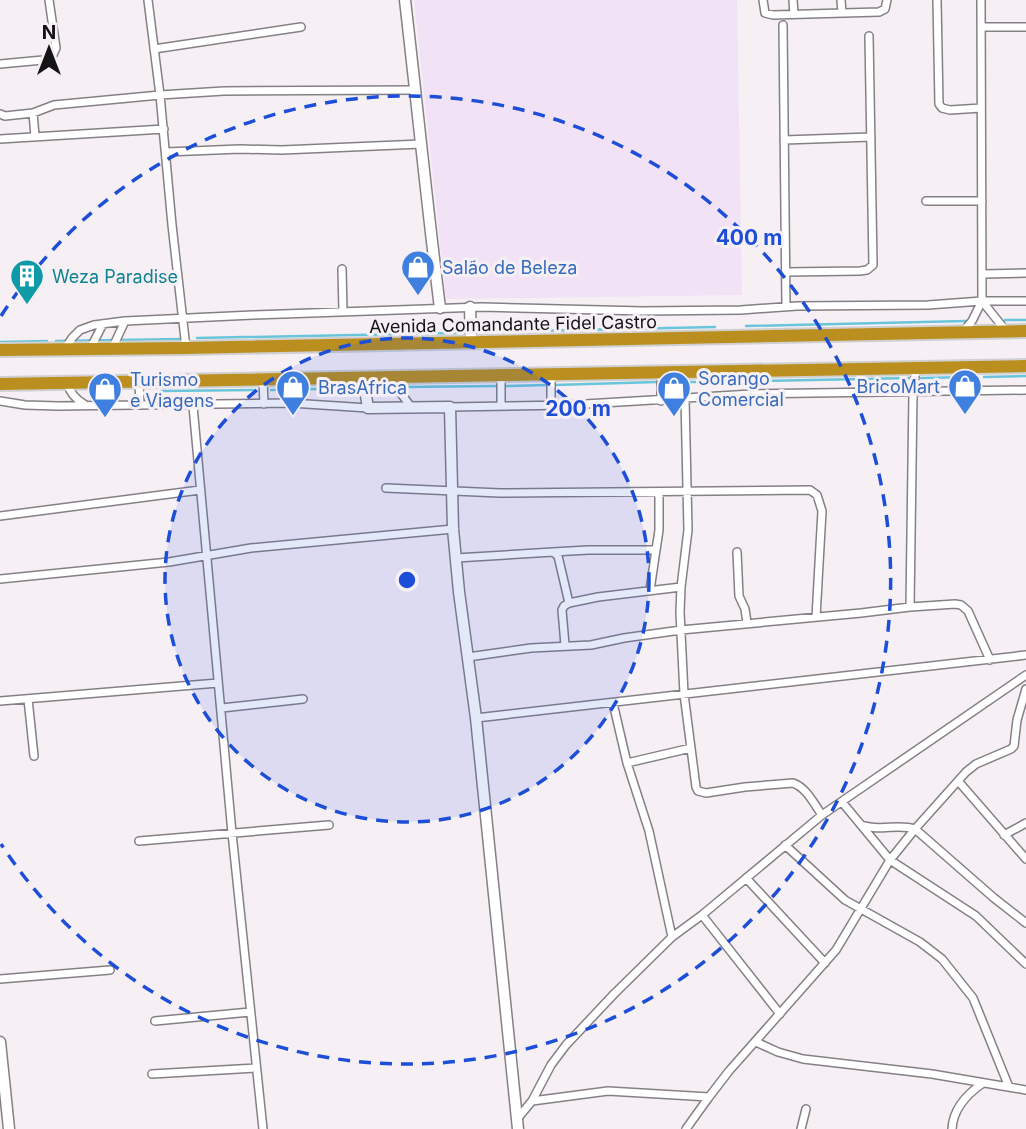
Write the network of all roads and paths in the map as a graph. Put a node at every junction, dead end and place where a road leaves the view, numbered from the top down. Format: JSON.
{"nodes":[{"id":1,"x":49,"y":0,"type":"edge"},
{"id":2,"x":148,"y":0,"type":"edge"},
{"id":3,"x":405,"y":0,"type":"edge"},
{"id":4,"x":763,"y":0,"type":"edge"},
{"id":5,"x":793,"y":0,"type":"edge"},
{"id":6,"x":841,"y":0,"type":"edge"},
{"id":7,"x":887,"y":0,"type":"edge"},
{"id":8,"x":937,"y":0,"type":"edge"},
{"id":9,"x":981,"y":0,"type":"edge"},
{"id":10,"x":842,"y":13,"type":"junction"},
{"id":11,"x":794,"y":15,"type":"junction"},
{"id":12,"x":783,"y":25,"type":"dead end"},
{"id":13,"x":301,"y":27,"type":"dead end"},
{"id":14,"x":981,"y":27,"type":"junction"},
{"id":15,"x":1026,"y":27,"type":"edge"},
{"id":16,"x":869,"y":36,"type":"dead end"},
{"id":17,"x":154,"y":49,"type":"junction"},
{"id":18,"x":0,"y":64,"type":"edge"},
{"id":19,"x":416,"y":90,"type":"junction"},
{"id":20,"x":160,"y":95,"type":"junction"},
{"id":21,"x":981,"y":108,"type":"junction"},
{"id":22,"x":33,"y":113,"type":"junction"},
{"id":23,"x":0,"y":114,"type":"edge"},
{"id":24,"x":164,"y":129,"type":"junction"},
{"id":25,"x":35,"y":136,"type":"junction"},
{"id":26,"x":871,"y":137,"type":"junction"},
{"id":27,"x":0,"y":139,"type":"edge"},
{"id":28,"x":784,"y":140,"type":"junction"},
{"id":29,"x":422,"y":144,"type":"junction"},
{"id":30,"x":166,"y":152,"type":"junction"},
{"id":31,"x":926,"y":201,"type":"dead end"},
{"id":32,"x":982,"y":201,"type":"junction"},
{"id":33,"x":342,"y":269,"type":"dead end"},
{"id":34,"x":786,"y":272,"type":"junction"},
{"id":35,"x":1026,"y":273,"type":"edge"},
{"id":36,"x":983,"y":274,"type":"junction"},
{"id":37,"x":1026,"y":301,"type":"edge"},
{"id":38,"x":982,"y":302,"type":"junction"},
{"id":39,"x":786,"y":306,"type":"junction"},
{"id":40,"x":470,"y":307,"type":"junction"},
{"id":41,"x":440,"y":308,"type":"junction"},
{"id":42,"x":343,"y":312,"type":"junction"},
{"id":43,"x":183,"y":319,"type":"junction"},
{"id":44,"x":125,"y":321,"type":"junction"},
{"id":45,"x":103,"y":324,"type":"junction"},
{"id":46,"x":1007,"y":331,"type":"junction"},
{"id":47,"x":1026,"y":331,"type":"edge"},
{"id":48,"x":963,"y":332,"type":"junction"},
{"id":49,"x":471,"y":342,"type":"junction"},
{"id":50,"x":186,"y":348,"type":"junction"},
{"id":51,"x":65,"y":349,"type":"junction"},
{"id":52,"x":89,"y":349,"type":"junction"},
{"id":53,"x":112,"y":349,"type":"junction"},
{"id":54,"x":0,"y":350,"type":"edge"},
{"id":55,"x":1026,"y":366,"type":"edge"},
{"id":56,"x":916,"y":368,"type":"junction"},
{"id":57,"x":752,"y":371,"type":"junction"},
{"id":58,"x":661,"y":373,"type":"junction"},
{"id":59,"x":551,"y":374,"type":"junction"},
{"id":60,"x":501,"y":375,"type":"junction"},
{"id":61,"x":363,"y":377,"type":"junction"},
{"id":62,"x":389,"y":377,"type":"junction"},
{"id":63,"x":263,"y":380,"type":"junction"},
{"id":64,"x":139,"y":382,"type":"junction"},
{"id":65,"x":66,"y":383,"type":"junction"},
{"id":66,"x":106,"y":383,"type":"junction"},
{"id":67,"x":0,"y":384,"type":"edge"},
{"id":68,"x":1026,"y":390,"type":"edge"},
{"id":69,"x":913,"y":393,"type":"junction"},
{"id":70,"x":752,"y":394,"type":"junction"},
{"id":71,"x":685,"y":400,"type":"junction"},
{"id":72,"x":0,"y":401,"type":"edge"},
{"id":73,"x":661,"y":401,"type":"junction"},
{"id":74,"x":264,"y":404,"type":"junction"},
{"id":75,"x":106,"y":405,"type":"junction"},
{"id":76,"x":140,"y":405,"type":"junction"},
{"id":77,"x":551,"y":405,"type":"junction"},
{"id":78,"x":92,"y":406,"type":"junction"},
{"id":79,"x":193,"y":406,"type":"junction"},
{"id":80,"x":501,"y":406,"type":"junction"},
{"id":81,"x":411,"y":407,"type":"junction"},
{"id":82,"x":450,"y":407,"type":"junction"},
{"id":83,"x":368,"y":408,"type":"junction"},
{"id":84,"x":386,"y":488,"type":"dead end"},
{"id":85,"x":200,"y":490,"type":"junction"},
{"id":86,"x":453,"y":491,"type":"junction"},
{"id":87,"x":686,"y":491,"type":"junction"},
{"id":88,"x":659,"y":492,"type":"junction"},
{"id":89,"x":0,"y":516,"type":"edge"},
{"id":90,"x":453,"y":529,"type":"junction"},
{"id":91,"x":656,"y":550,"type":"junction"},
{"id":92,"x":553,"y":552,"type":"junction"},
{"id":93,"x":737,"y":552,"type":"dead end"},
{"id":94,"x":206,"y":555,"type":"junction"},
{"id":95,"x":456,"y":558,"type":"junction"},
{"id":96,"x":0,"y":579,"type":"edge"},
{"id":97,"x":681,"y":587,"type":"junction"},
{"id":98,"x":650,"y":590,"type":"junction"},
{"id":99,"x":569,"y":603,"type":"junction"},
{"id":100,"x":911,"y":607,"type":"junction"},
{"id":101,"x":816,"y":617,"type":"junction"},
{"id":102,"x":747,"y":623,"type":"junction"},
{"id":103,"x":681,"y":630,"type":"junction"},
{"id":104,"x":565,"y":645,"type":"junction"},
{"id":105,"x":1026,"y":655,"type":"edge"},
{"id":106,"x":468,"y":657,"type":"junction"},
{"id":107,"x":990,"y":660,"type":"junction"},
{"id":108,"x":1026,"y":674,"type":"edge"},
{"id":109,"x":218,"y":684,"type":"junction"},
{"id":110,"x":1026,"y":689,"type":"edge"},
{"id":111,"x":684,"y":694,"type":"junction"},
{"id":112,"x":28,"y":699,"type":"junction"},
{"id":113,"x":303,"y":699,"type":"dead end"},
{"id":114,"x":0,"y":701,"type":"edge"},
{"id":115,"x":613,"y":703,"type":"junction"},
{"id":116,"x":222,"y":708,"type":"junction"},
{"id":117,"x":476,"y":718,"type":"junction"},
{"id":118,"x":691,"y":748,"type":"junction"},
{"id":119,"x":34,"y":756,"type":"dead end"},
{"id":120,"x":627,"y":763,"type":"junction"},
{"id":121,"x":959,"y":782,"type":"junction"},
{"id":122,"x":842,"y":802,"type":"junction"},
{"id":123,"x":822,"y":815,"type":"junction"},
{"id":124,"x":1026,"y":823,"type":"edge"},
{"id":125,"x":329,"y":825,"type":"dead end"},
{"id":126,"x":861,"y":825,"type":"junction"},
{"id":127,"x":915,"y":829,"type":"junction"},
{"id":128,"x":232,"y":833,"type":"junction"},
{"id":129,"x":1004,"y":835,"type":"junction"},
{"id":130,"x":139,"y":841,"type":"dead end"},
{"id":131,"x":785,"y":845,"type":"junction"},
{"id":132,"x":1026,"y":859,"type":"edge"},
{"id":133,"x":890,"y":860,"type":"junction"},
{"id":134,"x":746,"y":878,"type":"junction"},
{"id":135,"x":861,"y":910,"type":"junction"},
{"id":136,"x":702,"y":915,"type":"junction"},
{"id":137,"x":1026,"y":923,"type":"edge"},
{"id":138,"x":672,"y":937,"type":"junction"},
{"id":139,"x":825,"y":963,"type":"junction"},
{"id":140,"x":1026,"y":964,"type":"edge"},
{"id":141,"x":110,"y":970,"type":"dead end"},
{"id":142,"x":0,"y":979,"type":"edge"},
{"id":143,"x":250,"y":1012,"type":"junction"},
{"id":144,"x":780,"y":1014,"type":"junction"},
{"id":145,"x":155,"y":1021,"type":"dead end"},
{"id":146,"x":0,"y":1042,"type":"edge"},
{"id":147,"x":756,"y":1042,"type":"junction"},
{"id":148,"x":256,"y":1068,"type":"junction"},
{"id":149,"x":152,"y":1074,"type":"dead end"},
{"id":150,"x":983,"y":1083,"type":"junction"},
{"id":151,"x":1009,"y":1087,"type":"junction"},
{"id":152,"x":1026,"y":1090,"type":"edge"},
{"id":153,"x":709,"y":1097,"type":"junction"},
{"id":154,"x":532,"y":1101,"type":"junction"},
{"id":155,"x":806,"y":1109,"type":"dead end"},
{"id":156,"x":517,"y":1124,"type":"edge"},
{"id":157,"x":9,"y":1129,"type":"edge"},
{"id":158,"x":263,"y":1129,"type":"edge"},
{"id":159,"x":686,"y":1129,"type":"edge"},
{"id":160,"x":801,"y":1129,"type":"edge"},
{"id":161,"x":952,"y":1129,"type":"edge"}],
"edges":[{"from":1,"to":18,"type":"street"},
{"from":2,"to":17,"type":"street"},
{"from":3,"to":19,"type":"street"},
{"from":4,"to":11,"type":"street"},
{"from":5,"to":11,"type":"street"},
{"from":6,"to":10,"type":"street"},
{"from":7,"to":10,"type":"street"},
{"from":8,"to":21,"type":"street"},
{"from":9,"to":14,"type":"street"},
{"from":10,"to":11,"type":"street"},
{"from":12,"to":28,"type":"street"},
{"from":13,"to":17,"type":"street"},
{"from":14,"to":15,"type":"street"},
{"from":14,"to":21,"type":"street"},
{"from":16,"to":26,"type":"street"},
{"from":17,"to":20,"type":"street"},
{"from":19,"to":20,"type":"street"},
{"from":19,"to":29,"type":"street"},
{"from":20,"to":22,"type":"street"},
{"from":20,"to":24,"type":"street"},
{"from":21,"to":32,"type":"street"},
{"from":22,"to":23,"type":"street"},
{"from":22,"to":25,"type":"street"},
{"from":24,"to":25,"type":"street"},
{"from":24,"to":30,"type":"street"},
{"from":25,"to":27,"type":"street"},
{"from":26,"to":28,"type":"street"},
{"from":26,"to":34,"type":"street"},
{"from":28,"to":34,"type":"street"},
{"from":29,"to":30,"type":"street"},
{"from":29,"to":41,"type":"street"},
{"from":30,"to":43,"type":"street"},
{"from":31,"to":32,"type":"street"},
{"from":32,"to":36,"type":"street"},
{"from":33,"to":42,"type":"street"},
{"from":34,"to":39,"type":"street"},
{"from":35,"to":36,"type":"street"},
{"from":36,"to":38,"type":"street"},
{"from":37,"to":38,"type":"street"},
{"from":38,"to":39,"type":"street"},
{"from":38,"to":46,"type":"street"},
{"from":38,"to":48,"type":"street"},
{"from":39,"to":40,"type":"street"},
{"from":40,"to":41,"type":"street"},
{"from":40,"to":49,"type":"street"},
{"from":41,"to":42,"type":"street"},
{"from":42,"to":43,"type":"street"},
{"from":43,"to":44,"type":"street"},
{"from":43,"to":50,"type":"street"},
{"from":44,"to":45,"type":"street"},
{"from":44,"to":53,"type":"street"},
{"from":45,"to":51,"type":"street"},
{"from":45,"to":52,"type":"street"},
{"from":46,"to":47,"type":"highway","name":"Avenida Comandante Fidel Castro"},
{"from":46,"to":48,"type":"highway","name":"Avenida Comandante Fidel Castro"},
{"from":48,"to":49,"type":"highway","name":"Avenida Comandante Fidel Castro"},
{"from":49,"to":50,"type":"highway","name":"Avenida Comandante Fidel Castro"},
{"from":50,"to":53,"type":"highway","name":"Avenida Comandante Fidel Castro"},
{"from":51,"to":52,"type":"highway","name":"Avenida Comandante Fidel Castro"},
{"from":51,"to":54,"type":"highway","name":"Avenida Comandante Fidel Castro"},
{"from":52,"to":53,"type":"highway","name":"Avenida Comandante Fidel Castro"},
{"from":55,"to":56,"type":"highway"},
{"from":56,"to":57,"type":"highway"},
{"from":56,"to":69,"type":"street"},
{"from":57,"to":58,"type":"highway"},
{"from":57,"to":70,"type":"street"},
{"from":58,"to":59,"type":"highway"},
{"from":58,"to":73,"type":"street"},
{"from":59,"to":60,"type":"highway"},
{"from":59,"to":77,"type":"street"},
{"from":60,"to":62,"type":"highway"},
{"from":60,"to":80,"type":"street"},
{"from":61,"to":62,"type":"highway"},
{"from":61,"to":63,"type":"highway"},
{"from":61,"to":83,"type":"street"},
{"from":62,"to":81,"type":"street"},
{"from":63,"to":64,"type":"highway"},
{"from":63,"to":74,"type":"street"},
{"from":64,"to":66,"type":"highway"},
{"from":64,"to":76,"type":"street"},
{"from":65,"to":66,"type":"highway"},
{"from":65,"to":67,"type":"highway"},
{"from":65,"to":78,"type":"street"},
{"from":66,"to":75,"type":"street"},
{"from":68,"to":69,"type":"street"},
{"from":69,"to":70,"type":"street"},
{"from":69,"to":100,"type":"street"},
{"from":70,"to":71,"type":"street"},
{"from":71,"to":73,"type":"street"},
{"from":71,"to":87,"type":"street"},
{"from":72,"to":78,"type":"street"},
{"from":73,"to":77,"type":"street"},
{"from":74,"to":79,"type":"street"},
{"from":74,"to":83,"type":"street"},
{"from":75,"to":76,"type":"street"},
{"from":75,"to":78,"type":"street"},
{"from":76,"to":79,"type":"street"},
{"from":77,"to":80,"type":"street"},
{"from":79,"to":85,"type":"street"},
{"from":80,"to":82,"type":"street"},
{"from":81,"to":82,"type":"street"},
{"from":81,"to":83,"type":"street"},
{"from":82,"to":86,"type":"street"},
{"from":84,"to":86,"type":"street"},
{"from":85,"to":89,"type":"street"},
{"from":85,"to":94,"type":"street"},
{"from":86,"to":88,"type":"street"},
{"from":86,"to":90,"type":"street"},
{"from":87,"to":88,"type":"street"},
{"from":87,"to":97,"type":"street"},
{"from":87,"to":101,"type":"street"},
{"from":88,"to":91,"type":"street"},
{"from":90,"to":94,"type":"street"},
{"from":90,"to":95,"type":"street"},
{"from":91,"to":92,"type":"street"},
{"from":91,"to":98,"type":"street"},
{"from":92,"to":95,"type":"street"},
{"from":92,"to":99,"type":"street"},
{"from":93,"to":102,"type":"street"},
{"from":94,"to":96,"type":"street"},
{"from":94,"to":109,"type":"street"},
{"from":95,"to":106,"type":"street"},
{"from":97,"to":98,"type":"street"},
{"from":97,"to":103,"type":"street"},
{"from":98,"to":99,"type":"street"},
{"from":99,"to":104,"type":"street"},
{"from":100,"to":101,"type":"street"},
{"from":100,"to":107,"type":"street"},
{"from":101,"to":102,"type":"street"},
{"from":102,"to":103,"type":"street"},
{"from":103,"to":104,"type":"street"},
{"from":103,"to":111,"type":"street"},
{"from":104,"to":106,"type":"street"},
{"from":105,"to":107,"type":"street"},
{"from":106,"to":117,"type":"street"},
{"from":107,"to":111,"type":"street"},
{"from":108,"to":122,"type":"street"},
{"from":109,"to":112,"type":"street"},
{"from":109,"to":116,"type":"street"},
{"from":110,"to":121,"type":"street"},
{"from":111,"to":115,"type":"street"},
{"from":111,"to":118,"type":"street"},
{"from":112,"to":114,"type":"street"},
{"from":112,"to":119,"type":"street"},
{"from":113,"to":116,"type":"street"},
{"from":115,"to":117,"type":"street"},
{"from":115,"to":120,"type":"street"},
{"from":116,"to":128,"type":"street"},
{"from":117,"to":156,"type":"street"},
{"from":118,"to":120,"type":"street"},
{"from":118,"to":123,"type":"street"},
{"from":120,"to":138,"type":"street"},
{"from":121,"to":127,"type":"street"},
{"from":121,"to":129,"type":"street"},
{"from":122,"to":123,"type":"street"},
{"from":122,"to":126,"type":"street"},
{"from":123,"to":131,"type":"street"},
{"from":124,"to":129,"type":"street"},
{"from":125,"to":128,"type":"street"},
{"from":126,"to":127,"type":"street"},
{"from":126,"to":133,"type":"street"},
{"from":127,"to":133,"type":"street"},
{"from":127,"to":137,"type":"street"},
{"from":128,"to":130,"type":"street"},
{"from":128,"to":143,"type":"street"},
{"from":129,"to":132,"type":"street"},
{"from":131,"to":134,"type":"street"},
{"from":131,"to":135,"type":"street"},
{"from":133,"to":135,"type":"street"},
{"from":133,"to":140,"type":"street"},
{"from":134,"to":136,"type":"street"},
{"from":134,"to":139,"type":"street"},
{"from":135,"to":139,"type":"street"},
{"from":135,"to":151,"type":"street"},
{"from":136,"to":138,"type":"street"},
{"from":136,"to":144,"type":"street"},
{"from":138,"to":154,"type":"street"},
{"from":139,"to":144,"type":"street"},
{"from":141,"to":142,"type":"street"},
{"from":143,"to":145,"type":"street"},
{"from":143,"to":148,"type":"street"},
{"from":144,"to":147,"type":"street"},
{"from":146,"to":157,"type":"street"},
{"from":147,"to":150,"type":"street"},
{"from":147,"to":153,"type":"street"},
{"from":148,"to":149,"type":"street"},
{"from":148,"to":158,"type":"street"},
{"from":150,"to":151,"type":"street"},
{"from":150,"to":161,"type":"street"},
{"from":151,"to":152,"type":"street"},
{"from":153,"to":154,"type":"street"},
{"from":153,"to":159,"type":"street"},
{"from":154,"to":156,"type":"street"},
{"from":155,"to":160,"type":"street"}]}
